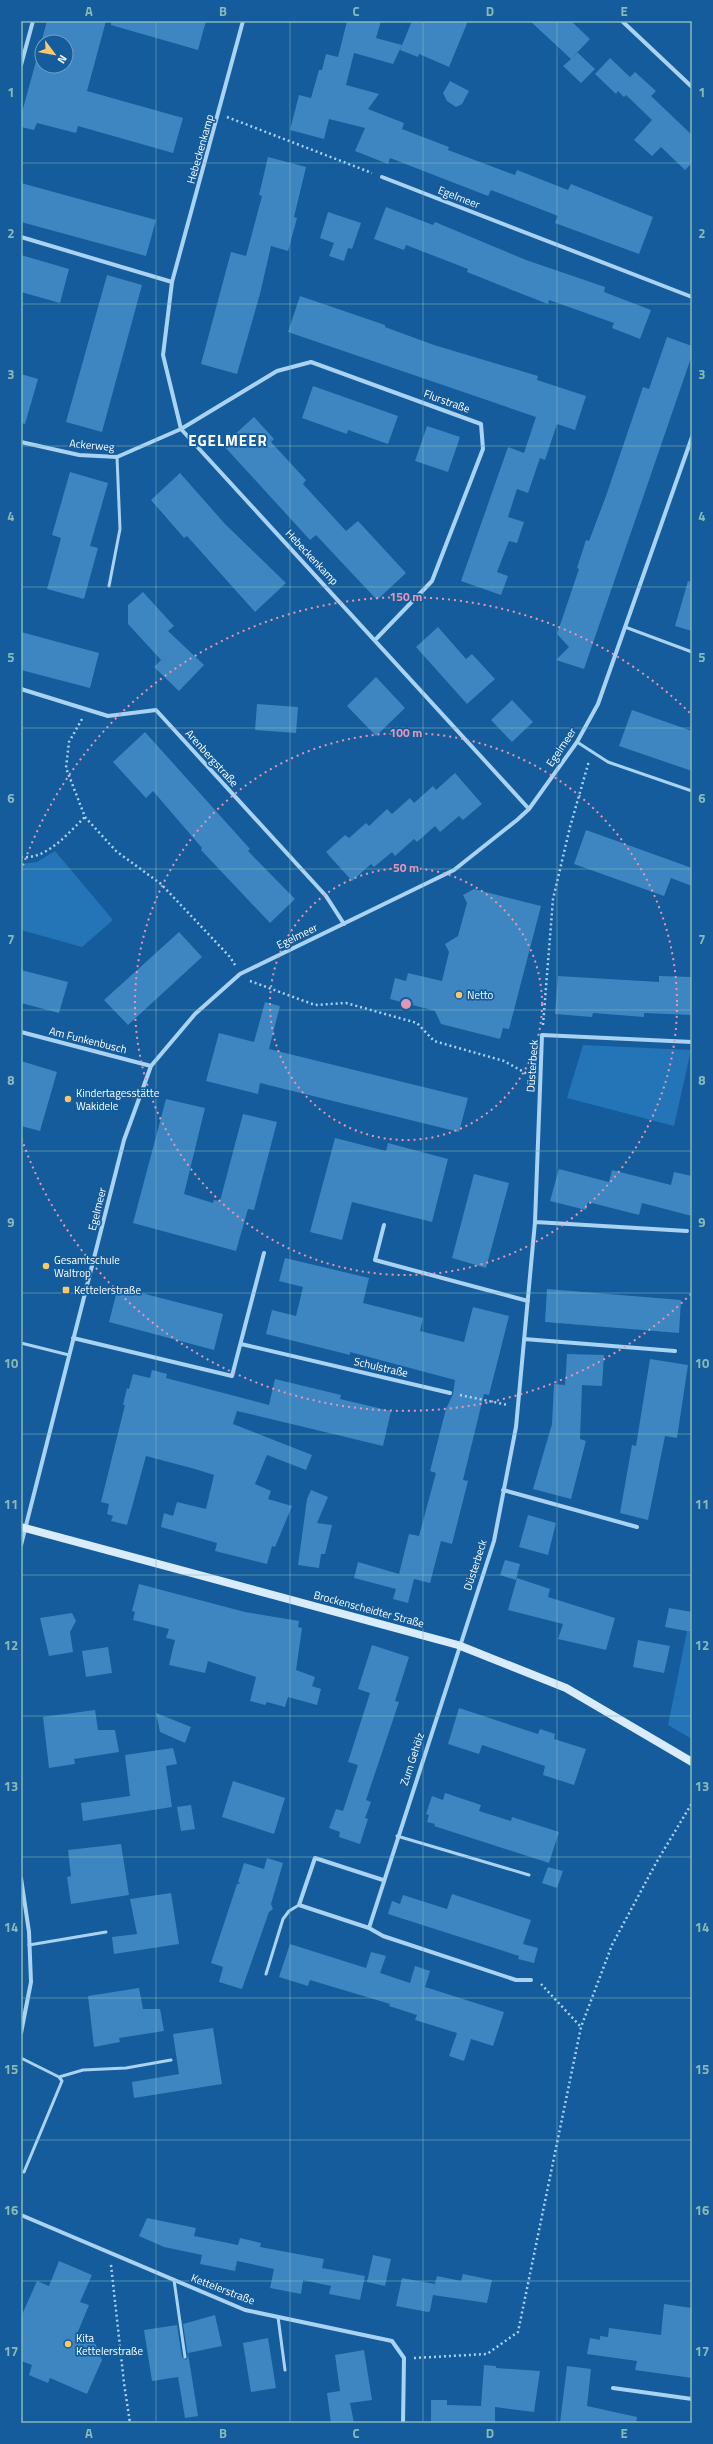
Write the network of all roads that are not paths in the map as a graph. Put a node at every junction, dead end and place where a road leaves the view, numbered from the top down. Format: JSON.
{"nodes":[{"id":1,"x":33,"y":21,"type":"edge"},
{"id":2,"x":243,"y":21,"type":"edge"},
{"id":3,"x":622,"y":21,"type":"edge"},
{"id":4,"x":21,"y":65,"type":"edge"},
{"id":5,"x":692,"y":87,"type":"edge"},
{"id":6,"x":382,"y":177,"type":"road end"},
{"id":7,"x":21,"y":237,"type":"edge"},
{"id":8,"x":172,"y":282,"type":"junction"},
{"id":9,"x":692,"y":297,"type":"edge"},
{"id":10,"x":181,"y":429,"type":"junction"},
{"id":11,"x":692,"y":437,"type":"edge"},
{"id":12,"x":21,"y":442,"type":"edge"},
{"id":13,"x":117,"y":457,"type":"junction"},
{"id":14,"x":109,"y":586,"type":"dead end"},
{"id":15,"x":625,"y":626,"type":"junction"},
{"id":16,"x":376,"y":639,"type":"junction"},
{"id":17,"x":692,"y":652,"type":"edge"},
{"id":18,"x":21,"y":689,"type":"edge"},
{"id":19,"x":577,"y":742,"type":"junction"},
{"id":20,"x":692,"y":791,"type":"edge"},
{"id":21,"x":529,"y":808,"type":"junction"},
{"id":22,"x":344,"y":924,"type":"junction"},
{"id":23,"x":21,"y":1032,"type":"edge"},
{"id":24,"x":692,"y":1042,"type":"edge"},
{"id":25,"x":151,"y":1066,"type":"junction"},
{"id":26,"x":535,"y":1222,"type":"junction"},
{"id":27,"x":384,"y":1225,"type":"dead end"},
{"id":28,"x":687,"y":1230,"type":"dead end"},
{"id":29,"x":264,"y":1253,"type":"dead end"},
{"id":30,"x":528,"y":1301,"type":"junction"},
{"id":31,"x":73,"y":1338,"type":"junction"},
{"id":32,"x":524,"y":1339,"type":"junction"},
{"id":33,"x":21,"y":1343,"type":"edge"},
{"id":34,"x":240,"y":1344,"type":"junction"},
{"id":35,"x":675,"y":1351,"type":"dead end"},
{"id":36,"x":69,"y":1355,"type":"junction"},
{"id":37,"x":450,"y":1393,"type":"road end"},
{"id":38,"x":503,"y":1490,"type":"junction"},
{"id":39,"x":637,"y":1527,"type":"dead end"},
{"id":40,"x":23,"y":1528,"type":"edge"},
{"id":41,"x":21,"y":1545,"type":"edge"},
{"id":42,"x":458,"y":1645,"type":"junction"},
{"id":43,"x":692,"y":1762,"type":"edge"},
{"id":44,"x":397,"y":1836,"type":"junction"},
{"id":45,"x":529,"y":1875,"type":"dead end"},
{"id":46,"x":21,"y":1878,"type":"edge"},
{"id":47,"x":383,"y":1880,"type":"junction"},
{"id":48,"x":23,"y":1899,"type":"edge"},
{"id":49,"x":299,"y":1905,"type":"junction"},
{"id":50,"x":369,"y":1928,"type":"junction"},
{"id":51,"x":106,"y":1932,"type":"dead end"},
{"id":52,"x":29,"y":1945,"type":"junction"},
{"id":53,"x":266,"y":1974,"type":"dead end"},
{"id":54,"x":531,"y":1980,"type":"road end"},
{"id":55,"x":21,"y":2033,"type":"edge"},
{"id":56,"x":21,"y":2058,"type":"edge"},
{"id":57,"x":171,"y":2060,"type":"dead end"},
{"id":58,"x":59,"y":2077,"type":"junction"},
{"id":59,"x":24,"y":2172,"type":"dead end"},
{"id":60,"x":21,"y":2215,"type":"edge"},
{"id":61,"x":174,"y":2280,"type":"junction"},
{"id":62,"x":278,"y":2317,"type":"junction"},
{"id":63,"x":185,"y":2357,"type":"dead end"},
{"id":64,"x":285,"y":2370,"type":"dead end"},
{"id":65,"x":613,"y":2388,"type":"dead end"},
{"id":66,"x":692,"y":2399,"type":"edge"},
{"id":67,"x":403,"y":2423,"type":"edge"}],
"edges":[{"from":1,"to":4,"type":"street"},
{"from":2,"to":8,"type":"street","name":"Hebeckenkamp"},
{"from":3,"to":5,"type":"street"},
{"from":6,"to":9,"type":"street","name":"Egelmeer"},
{"from":7,"to":8,"type":"street"},
{"from":8,"to":10,"type":"street","name":"Hebeckenkamp"},
{"from":10,"to":13,"type":"street","name":"Ackerweg"},
{"from":10,"to":16,"type":"street","name":"Hebeckenkamp"},
{"from":10,"to":16,"type":"street","name":"Flurstraße"},
{"from":11,"to":15,"type":"street","name":"Egelmeer"},
{"from":12,"to":13,"type":"street","name":"Ackerweg"},
{"from":13,"to":14,"type":"lane"},
{"from":15,"to":17,"type":"lane"},
{"from":15,"to":19,"type":"street","name":"Egelmeer"},
{"from":16,"to":21,"type":"street","name":"Hebeckenkamp"},
{"from":18,"to":22,"type":"street","name":"Arenbergstraße"},
{"from":19,"to":20,"type":"lane"},
{"from":19,"to":21,"type":"street","name":"Egelmeer"},
{"from":21,"to":22,"type":"street","name":"Egelmeer"},
{"from":22,"to":25,"type":"street","name":"Egelmeer"},
{"from":23,"to":25,"type":"street","name":"Am Funkenbusch"},
{"from":24,"to":26,"type":"street","name":"Düsterbeck"},
{"from":25,"to":31,"type":"street","name":"Egelmeer"},
{"from":26,"to":28,"type":"street"},
{"from":26,"to":30,"type":"street","name":"Düsterbeck"},
{"from":27,"to":30,"type":"street"},
{"from":29,"to":34,"type":"street"},
{"from":30,"to":32,"type":"street","name":"Düsterbeck"},
{"from":31,"to":34,"type":"street"},
{"from":31,"to":36,"type":"street","name":"Egelmeer"},
{"from":32,"to":35,"type":"street"},
{"from":32,"to":38,"type":"street","name":"Düsterbeck"},
{"from":33,"to":36,"type":"lane"},
{"from":34,"to":37,"type":"street","name":"Schulstraße"},
{"from":36,"to":40,"type":"street","name":"Egelmeer"},
{"from":38,"to":39,"type":"street"},
{"from":38,"to":42,"type":"street","name":"Düsterbeck"},
{"from":40,"to":41,"type":"street"},
{"from":40,"to":42,"type":"street","name":"Brockenscheidter Straße"},
{"from":42,"to":43,"type":"street","name":"Brockenscheidter Straße"},
{"from":42,"to":44,"type":"street","name":"Zum Gehölz"},
{"from":44,"to":45,"type":"lane"},
{"from":44,"to":47,"type":"street","name":"Zum Gehölz"},
{"from":46,"to":48,"type":"street"},
{"from":47,"to":49,"type":"street"},
{"from":47,"to":50,"type":"street","name":"Zum Gehölz"},
{"from":48,"to":52,"type":"street"},
{"from":49,"to":50,"type":"street"},
{"from":49,"to":53,"type":"lane"},
{"from":50,"to":54,"type":"street"},
{"from":51,"to":52,"type":"lane"},
{"from":52,"to":55,"type":"street"},
{"from":56,"to":58,"type":"lane"},
{"from":57,"to":58,"type":"lane"},
{"from":58,"to":59,"type":"lane"},
{"from":60,"to":61,"type":"street","name":"Kettelerstraße"},
{"from":61,"to":62,"type":"street","name":"Kettelerstraße"},
{"from":61,"to":63,"type":"lane"},
{"from":62,"to":64,"type":"lane"},
{"from":62,"to":67,"type":"street","name":"Kettelerstraße"},
{"from":65,"to":66,"type":"street"}]}
